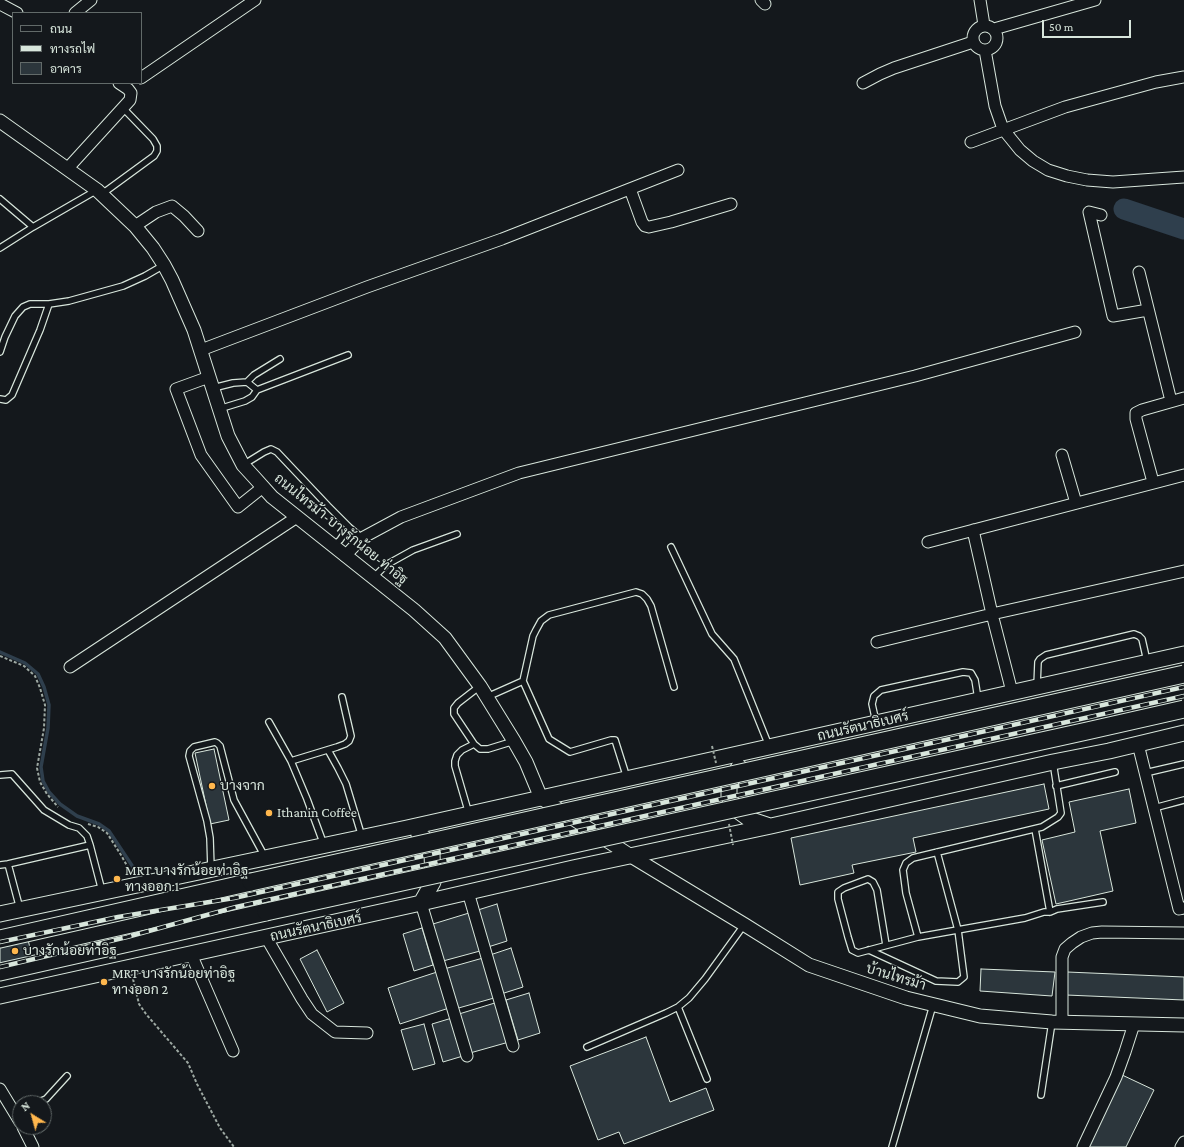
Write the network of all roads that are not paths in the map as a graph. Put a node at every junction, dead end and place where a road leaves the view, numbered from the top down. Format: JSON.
{"nodes":[{"id":1,"x":91,"y":0,"type":"edge"},
{"id":2,"x":255,"y":0,"type":"edge"},
{"id":3,"x":980,"y":0,"type":"edge"},
{"id":4,"x":1095,"y":0,"type":"edge"},
{"id":5,"x":0,"y":4,"type":"edge"},
{"id":6,"x":15,"y":12,"type":"edge"},
{"id":7,"x":76,"y":12,"type":"edge"},
{"id":8,"x":989,"y":27,"type":"junction"},
{"id":9,"x":973,"y":42,"type":"junction"},
{"id":10,"x":985,"y":50,"type":"junction"},
{"id":11,"x":142,"y":77,"type":"edge"},
{"id":12,"x":1184,"y":77,"type":"edge"},
{"id":13,"x":863,"y":84,"type":"dead end"},
{"id":14,"x":127,"y":85,"type":"edge"},
{"id":15,"x":123,"y":108,"type":"junction"},
{"id":16,"x":0,"y":121,"type":"edge"},
{"id":17,"x":1003,"y":129,"type":"junction"},
{"id":18,"x":971,"y":142,"type":"dead end"},
{"id":19,"x":68,"y":168,"type":"junction"},
{"id":20,"x":678,"y":170,"type":"dead end"},
{"id":21,"x":1184,"y":177,"type":"edge"},
{"id":22,"x":630,"y":189,"type":"junction"},
{"id":23,"x":100,"y":192,"type":"junction"},
{"id":24,"x":0,"y":199,"type":"edge"},
{"id":25,"x":730,"y":204,"type":"dead end"},
{"id":26,"x":1101,"y":215,"type":"dead end"},
{"id":27,"x":135,"y":226,"type":"junction"},
{"id":28,"x":33,"y":227,"type":"junction"},
{"id":29,"x":198,"y":231,"type":"dead end"},
{"id":30,"x":0,"y":248,"type":"edge"},
{"id":31,"x":164,"y":265,"type":"junction"},
{"id":32,"x":1139,"y":272,"type":"dead end"},
{"id":33,"x":49,"y":304,"type":"junction"},
{"id":34,"x":1148,"y":310,"type":"junction"},
{"id":35,"x":1075,"y":332,"type":"dead end"},
{"id":36,"x":2,"y":339,"type":"edge"},
{"id":37,"x":201,"y":350,"type":"junction"},
{"id":38,"x":0,"y":352,"type":"edge"},
{"id":39,"x":348,"y":355,"type":"dead end"},
{"id":40,"x":280,"y":359,"type":"dead end"},
{"id":41,"x":247,"y":382,"type":"junction"},
{"id":42,"x":211,"y":383,"type":"junction"},
{"id":43,"x":257,"y":390,"type":"junction"},
{"id":44,"x":1184,"y":398,"type":"edge"},
{"id":45,"x":0,"y":399,"type":"edge"},
{"id":46,"x":1171,"y":401,"type":"junction"},
{"id":47,"x":218,"y":409,"type":"junction"},
{"id":48,"x":1062,"y":455,"type":"dead end"},
{"id":49,"x":244,"y":465,"type":"junction"},
{"id":50,"x":1184,"y":475,"type":"edge"},
{"id":51,"x":1153,"y":482,"type":"junction"},
{"id":52,"x":263,"y":488,"type":"junction"},
{"id":53,"x":1076,"y":503,"type":"junction"},
{"id":54,"x":297,"y":517,"type":"junction"},
{"id":55,"x":349,"y":527,"type":"junction"},
{"id":56,"x":973,"y":530,"type":"junction"},
{"id":57,"x":457,"y":534,"type":"dead end"},
{"id":58,"x":362,"y":538,"type":"junction"},
{"id":59,"x":928,"y":542,"type":"dead end"},
{"id":60,"x":333,"y":546,"type":"junction"},
{"id":61,"x":671,"y":547,"type":"dead end"},
{"id":62,"x":345,"y":556,"type":"junction"},
{"id":63,"x":1184,"y":571,"type":"edge"},
{"id":64,"x":373,"y":578,"type":"junction"},
{"id":65,"x":992,"y":614,"type":"junction"},
{"id":66,"x":877,"y":642,"type":"dead end"},
{"id":67,"x":1184,"y":654,"type":"edge"},
{"id":68,"x":1147,"y":662,"type":"junction"},
{"id":69,"x":70,"y":667,"type":"dead end"},
{"id":70,"x":1184,"y":674,"type":"edge"},
{"id":71,"x":523,"y":681,"type":"junction"},
{"id":72,"x":674,"y":687,"type":"dead end"},
{"id":73,"x":1037,"y":687,"type":"junction"},
{"id":74,"x":483,"y":692,"type":"junction"},
{"id":75,"x":1012,"y":692,"type":"junction"},
{"id":76,"x":342,"y":697,"type":"dead end"},
{"id":77,"x":978,"y":701,"type":"junction"},
{"id":78,"x":1184,"y":709,"type":"edge"},
{"id":79,"x":269,"y":722,"type":"dead end"},
{"id":80,"x":876,"y":722,"type":"junction"},
{"id":81,"x":1184,"y":733,"type":"edge"},
{"id":82,"x":514,"y":741,"type":"junction"},
{"id":83,"x":474,"y":744,"type":"junction"},
{"id":84,"x":1138,"y":744,"type":"junction"},
{"id":85,"x":762,"y":748,"type":"junction"},
{"id":86,"x":328,"y":750,"type":"junction"},
{"id":87,"x":291,"y":762,"type":"junction"},
{"id":88,"x":1053,"y":762,"type":"junction"},
{"id":89,"x":1184,"y":764,"type":"edge"},
{"id":90,"x":1115,"y":772,"type":"dead end"},
{"id":91,"x":1145,"y":773,"type":"junction"},
{"id":92,"x":0,"y":775,"type":"edge"},
{"id":93,"x":627,"y":778,"type":"junction"},
{"id":94,"x":1056,"y":786,"type":"junction"},
{"id":95,"x":542,"y":798,"type":"junction"},
{"id":96,"x":1184,"y":800,"type":"edge"},
{"id":97,"x":1154,"y":808,"type":"junction"},
{"id":98,"x":469,"y":814,"type":"junction"},
{"id":99,"x":771,"y":826,"type":"junction"},
{"id":100,"x":406,"y":828,"type":"junction"},
{"id":101,"x":1035,"y":829,"type":"junction"},
{"id":102,"x":362,"y":837,"type":"junction"},
{"id":103,"x":90,"y":845,"type":"junction"},
{"id":104,"x":324,"y":845,"type":"junction"},
{"id":105,"x":937,"y":852,"type":"junction"},
{"id":106,"x":631,"y":856,"type":"junction"},
{"id":107,"x":266,"y":858,"type":"junction"},
{"id":108,"x":8,"y":864,"type":"junction"},
{"id":109,"x":0,"y":866,"type":"edge"},
{"id":110,"x":211,"y":869,"type":"junction"},
{"id":111,"x":102,"y":892,"type":"junction"},
{"id":112,"x":468,"y":892,"type":"junction"},
{"id":113,"x":1103,"y":902,"type":"dead end"},
{"id":114,"x":421,"y":903,"type":"junction"},
{"id":115,"x":1184,"y":908,"type":"edge"},
{"id":116,"x":20,"y":910,"type":"junction"},
{"id":117,"x":1050,"y":912,"type":"junction"},
{"id":118,"x":0,"y":914,"type":"edge"},
{"id":119,"x":745,"y":925,"type":"junction"},
{"id":120,"x":958,"y":930,"type":"junction"},
{"id":121,"x":1184,"y":933,"type":"edge"},
{"id":122,"x":918,"y":937,"type":"junction"},
{"id":123,"x":266,"y":938,"type":"junction"},
{"id":124,"x":0,"y":939,"type":"edge"},
{"id":125,"x":886,"y":945,"type":"junction"},
{"id":126,"x":869,"y":950,"type":"junction"},
{"id":127,"x":191,"y":954,"type":"junction"},
{"id":128,"x":0,"y":972,"type":"edge"},
{"id":129,"x":0,"y":996,"type":"edge"},
{"id":130,"x":933,"y":1005,"type":"junction"},
{"id":131,"x":678,"y":1007,"type":"junction"},
{"id":132,"x":1057,"y":1022,"type":"junction"},
{"id":133,"x":1134,"y":1024,"type":"junction"},
{"id":134,"x":1184,"y":1025,"type":"edge"},
{"id":135,"x":367,"y":1033,"type":"dead end"},
{"id":136,"x":512,"y":1046,"type":"dead end"},
{"id":137,"x":586,"y":1047,"type":"dead end"},
{"id":138,"x":233,"y":1051,"type":"dead end"},
{"id":139,"x":467,"y":1056,"type":"dead end"},
{"id":140,"x":67,"y":1076,"type":"dead end"},
{"id":141,"x":707,"y":1079,"type":"dead end"},
{"id":142,"x":0,"y":1089,"type":"edge"},
{"id":143,"x":50,"y":1095,"type":"edge"},
{"id":144,"x":1041,"y":1095,"type":"dead end"},
{"id":145,"x":12,"y":1107,"type":"edge"},
{"id":146,"x":27,"y":1135,"type":"edge"},
{"id":147,"x":1184,"y":1142,"type":"edge"},
{"id":148,"x":34,"y":1147,"type":"edge"},
{"id":149,"x":892,"y":1147,"type":"edge"},
{"id":150,"x":1083,"y":1147,"type":"edge"},
{"id":151,"x":1181,"y":1147,"type":"edge"}],
"edges":[{"from":1,"to":7,"type":"street"},
{"from":2,"to":11,"type":"street"},
{"from":3,"to":8,"type":"street"},
{"from":4,"to":8,"type":"street"},
{"from":5,"to":6,"type":"street"},
{"from":8,"to":9,"type":"street"},
{"from":8,"to":10,"type":"street"},
{"from":9,"to":10,"type":"street"},
{"from":9,"to":13,"type":"street"},
{"from":10,"to":17,"type":"street"},
{"from":12,"to":17,"type":"street"},
{"from":14,"to":15,"type":"street"},
{"from":15,"to":19,"type":"street"},
{"from":15,"to":23,"type":"lane"},
{"from":16,"to":19,"type":"street","name":"ถนนไทรม้า-บางรักน้อย-ท่าอิฐ"},
{"from":17,"to":18,"type":"street"},
{"from":17,"to":21,"type":"street"},
{"from":19,"to":23,"type":"street","name":"ถนนไทรม้า-บางรักน้อย-ท่าอิฐ"},
{"from":20,"to":22,"type":"street"},
{"from":22,"to":25,"type":"street"},
{"from":22,"to":37,"type":"street"},
{"from":23,"to":27,"type":"street","name":"ถนนไทรม้า-บางรักน้อย-ท่าอิฐ"},
{"from":23,"to":28,"type":"lane"},
{"from":24,"to":28,"type":"lane"},
{"from":26,"to":34,"type":"street"},
{"from":27,"to":29,"type":"street"},
{"from":27,"to":31,"type":"street","name":"ถนนไทรม้า-บางรักน้อย-ท่าอิฐ"},
{"from":28,"to":30,"type":"lane"},
{"from":31,"to":33,"type":"lane"},
{"from":31,"to":37,"type":"street","name":"ถนนไทรม้า-บางรักน้อย-ท่าอิฐ"},
{"from":32,"to":34,"type":"street"},
{"from":33,"to":36,"type":"lane"},
{"from":33,"to":45,"type":"lane"},
{"from":34,"to":46,"type":"street"},
{"from":35,"to":58,"type":"street"},
{"from":36,"to":38,"type":"lane"},
{"from":37,"to":42,"type":"street","name":"ถนนไทรม้า-บางรักน้อย-ท่าอิฐ"},
{"from":39,"to":43,"type":"lane"},
{"from":40,"to":41,"type":"lane"},
{"from":41,"to":42,"type":"lane"},
{"from":41,"to":43,"type":"lane"},
{"from":42,"to":47,"type":"street","name":"ถนนไทรม้า-บางรักน้อย-ท่าอิฐ"},
{"from":42,"to":52,"type":"street"},
{"from":43,"to":47,"type":"lane"},
{"from":44,"to":46,"type":"street"},
{"from":46,"to":51,"type":"street"},
{"from":47,"to":49,"type":"street","name":"ถนนไทรม้า-บางรักน้อย-ท่าอิฐ"},
{"from":48,"to":53,"type":"street"},
{"from":49,"to":52,"type":"street","name":"ถนนไทรม้า-บางรักน้อย-ท่าอิฐ"},
{"from":49,"to":55,"type":"lane"},
{"from":50,"to":51,"type":"street"},
{"from":51,"to":53,"type":"street"},
{"from":52,"to":54,"type":"street","name":"ถนนไทรม้า-บางรักน้อย-ท่าอิฐ"},
{"from":53,"to":56,"type":"street"},
{"from":54,"to":60,"type":"street","name":"ถนนไทรม้า-บางรักน้อย-ท่าอิฐ"},
{"from":54,"to":69,"type":"street"},
{"from":55,"to":58,"type":"lane"},
{"from":55,"to":60,"type":"lane"},
{"from":56,"to":59,"type":"street"},
{"from":56,"to":65,"type":"street"},
{"from":57,"to":64,"type":"lane"},
{"from":58,"to":62,"type":"street"},
{"from":60,"to":62,"type":"street","name":"ถนนไทรม้า-บางรักน้อย-ท่าอิฐ"},
{"from":61,"to":85,"type":"lane"},
{"from":62,"to":64,"type":"street","name":"ถนนไทรม้า-บางรักน้อย-ท่าอิฐ"},
{"from":63,"to":65,"type":"street"},
{"from":64,"to":74,"type":"street","name":"ถนนไทรม้า-บางรักน้อย-ท่าอิฐ"},
{"from":65,"to":66,"type":"street"},
{"from":65,"to":75,"type":"street"},
{"from":67,"to":68,"type":"main road","name":"ถนนรัตนาธิเบศร์"},
{"from":68,"to":73,"type":"main road","name":"ถนนรัตนาธิเบศร์"},
{"from":68,"to":73,"type":"lane"},
{"from":70,"to":124,"type":"main road","name":"ถนนรัตนาธิเบศร์","bridge":true},
{"from":71,"to":72,"type":"lane"},
{"from":71,"to":74,"type":"lane"},
{"from":71,"to":93,"type":"lane"},
{"from":73,"to":75,"type":"main road","name":"ถนนรัตนาธิเบศร์"},
{"from":74,"to":82,"type":"street","name":"ถนนไทรม้า-บางรักน้อย-ท่าอิฐ"},
{"from":74,"to":83,"type":"lane"},
{"from":75,"to":77,"type":"main road","name":"ถนนรัตนาธิเบศร์"},
{"from":76,"to":86,"type":"lane"},
{"from":77,"to":80,"type":"main road","name":"ถนนรัตนาธิเบศร์"},
{"from":77,"to":80,"type":"lane"},
{"from":78,"to":128,"type":"main road","name":"ถนนรัตนาธิเบศร์","bridge":true},
{"from":79,"to":87,"type":"lane"},
{"from":80,"to":85,"type":"main road","name":"ถนนรัตนาธิเบศร์"},
{"from":81,"to":84,"type":"main road","name":"ถนนรัตนาธิเบศร์"},
{"from":82,"to":83,"type":"lane"},
{"from":82,"to":95,"type":"street","name":"ถนนไทรม้า-บางรักน้อย-ท่าอิฐ"},
{"from":83,"to":98,"type":"lane"},
{"from":84,"to":88,"type":"main road","name":"ถนนรัตนาธิเบศร์"},
{"from":84,"to":91,"type":"street"},
{"from":85,"to":93,"type":"main road","name":"ถนนรัตนาธิเบศร์"},
{"from":85,"to":99,"type":"main road"},
{"from":86,"to":87,"type":"lane"},
{"from":86,"to":102,"type":"lane"},
{"from":87,"to":104,"type":"lane"},
{"from":88,"to":94,"type":"lane"},
{"from":88,"to":99,"type":"main road","name":"ถนนรัตนาธิเบศร์"},
{"from":89,"to":91,"type":"lane"},
{"from":90,"to":94,"type":"lane"},
{"from":91,"to":97,"type":"street"},
{"from":92,"to":103,"type":"lane"},
{"from":93,"to":95,"type":"main road","name":"ถนนรัตนาธิเบศร์"},
{"from":94,"to":101,"type":"lane"},
{"from":95,"to":98,"type":"main road","name":"ถนนรัตนาธิเบศร์"},
{"from":95,"to":106,"type":"street"},
{"from":96,"to":97,"type":"lane"},
{"from":97,"to":115,"type":"street"},
{"from":98,"to":100,"type":"main road","name":"ถนนรัตนาธิเบศร์"},
{"from":99,"to":106,"type":"main road","name":"ถนนรัตนาธิเบศร์"},
{"from":100,"to":102,"type":"main road","name":"ถนนรัตนาธิเบศร์"},
{"from":100,"to":114,"type":"main road"},
{"from":101,"to":105,"type":"lane"},
{"from":101,"to":117,"type":"lane"},
{"from":102,"to":104,"type":"main road","name":"ถนนรัตนาธิเบศร์"},
{"from":103,"to":108,"type":"lane"},
{"from":103,"to":111,"type":"lane"},
{"from":104,"to":107,"type":"main road","name":"ถนนรัตนาธิเบศร์"},
{"from":105,"to":120,"type":"lane"},
{"from":105,"to":122,"type":"lane"},
{"from":106,"to":112,"type":"main road","name":"ถนนรัตนาธิเบศร์"},
{"from":106,"to":119,"type":"street","name":"บ้านไทรม้า"},
{"from":107,"to":110,"type":"main road","name":"ถนนรัตนาธิเบศร์"},
{"from":107,"to":110,"type":"lane"},
{"from":108,"to":109,"type":"lane"},
{"from":108,"to":116,"type":"lane"},
{"from":110,"to":111,"type":"main road","name":"ถนนรัตนาธิเบศร์"},
{"from":111,"to":116,"type":"main road","name":"ถนนรัตนาธิเบศร์"},
{"from":112,"to":114,"type":"main road","name":"ถนนรัตนาธิเบศร์"},
{"from":112,"to":136,"type":"street"},
{"from":113,"to":117,"type":"lane"},
{"from":114,"to":123,"type":"main road","name":"ถนนรัตนาธิเบศร์"},
{"from":114,"to":139,"type":"street"},
{"from":116,"to":118,"type":"main road","name":"ถนนรัตนาธิเบศร์"},
{"from":117,"to":120,"type":"lane"},
{"from":119,"to":130,"type":"street","name":"บ้านไทรม้า"},
{"from":119,"to":131,"type":"lane"},
{"from":120,"to":122,"type":"lane"},
{"from":120,"to":126,"type":"lane"},
{"from":121,"to":132,"type":"street"},
{"from":122,"to":125,"type":"lane"},
{"from":123,"to":127,"type":"main road","name":"ถนนรัตนาธิเบศร์"},
{"from":123,"to":135,"type":"street"},
{"from":125,"to":126,"type":"lane"},
{"from":125,"to":126,"type":"lane"},
{"from":127,"to":129,"type":"main road","name":"ถนนรัตนาธิเบศร์"},
{"from":127,"to":138,"type":"street"},
{"from":130,"to":132,"type":"street","name":"บ้านไทรม้า"},
{"from":130,"to":149,"type":"lane"},
{"from":131,"to":137,"type":"lane"},
{"from":131,"to":141,"type":"lane"},
{"from":132,"to":133,"type":"street","name":"บ้านไทรม้า"},
{"from":132,"to":144,"type":"lane"},
{"from":133,"to":134,"type":"street","name":"บ้านไทรม้า"},
{"from":133,"to":150,"type":"street"},
{"from":140,"to":143,"type":"lane"},
{"from":142,"to":145,"type":"street"},
{"from":146,"to":148,"type":"street"},
{"from":147,"to":151,"type":"street"}]}
